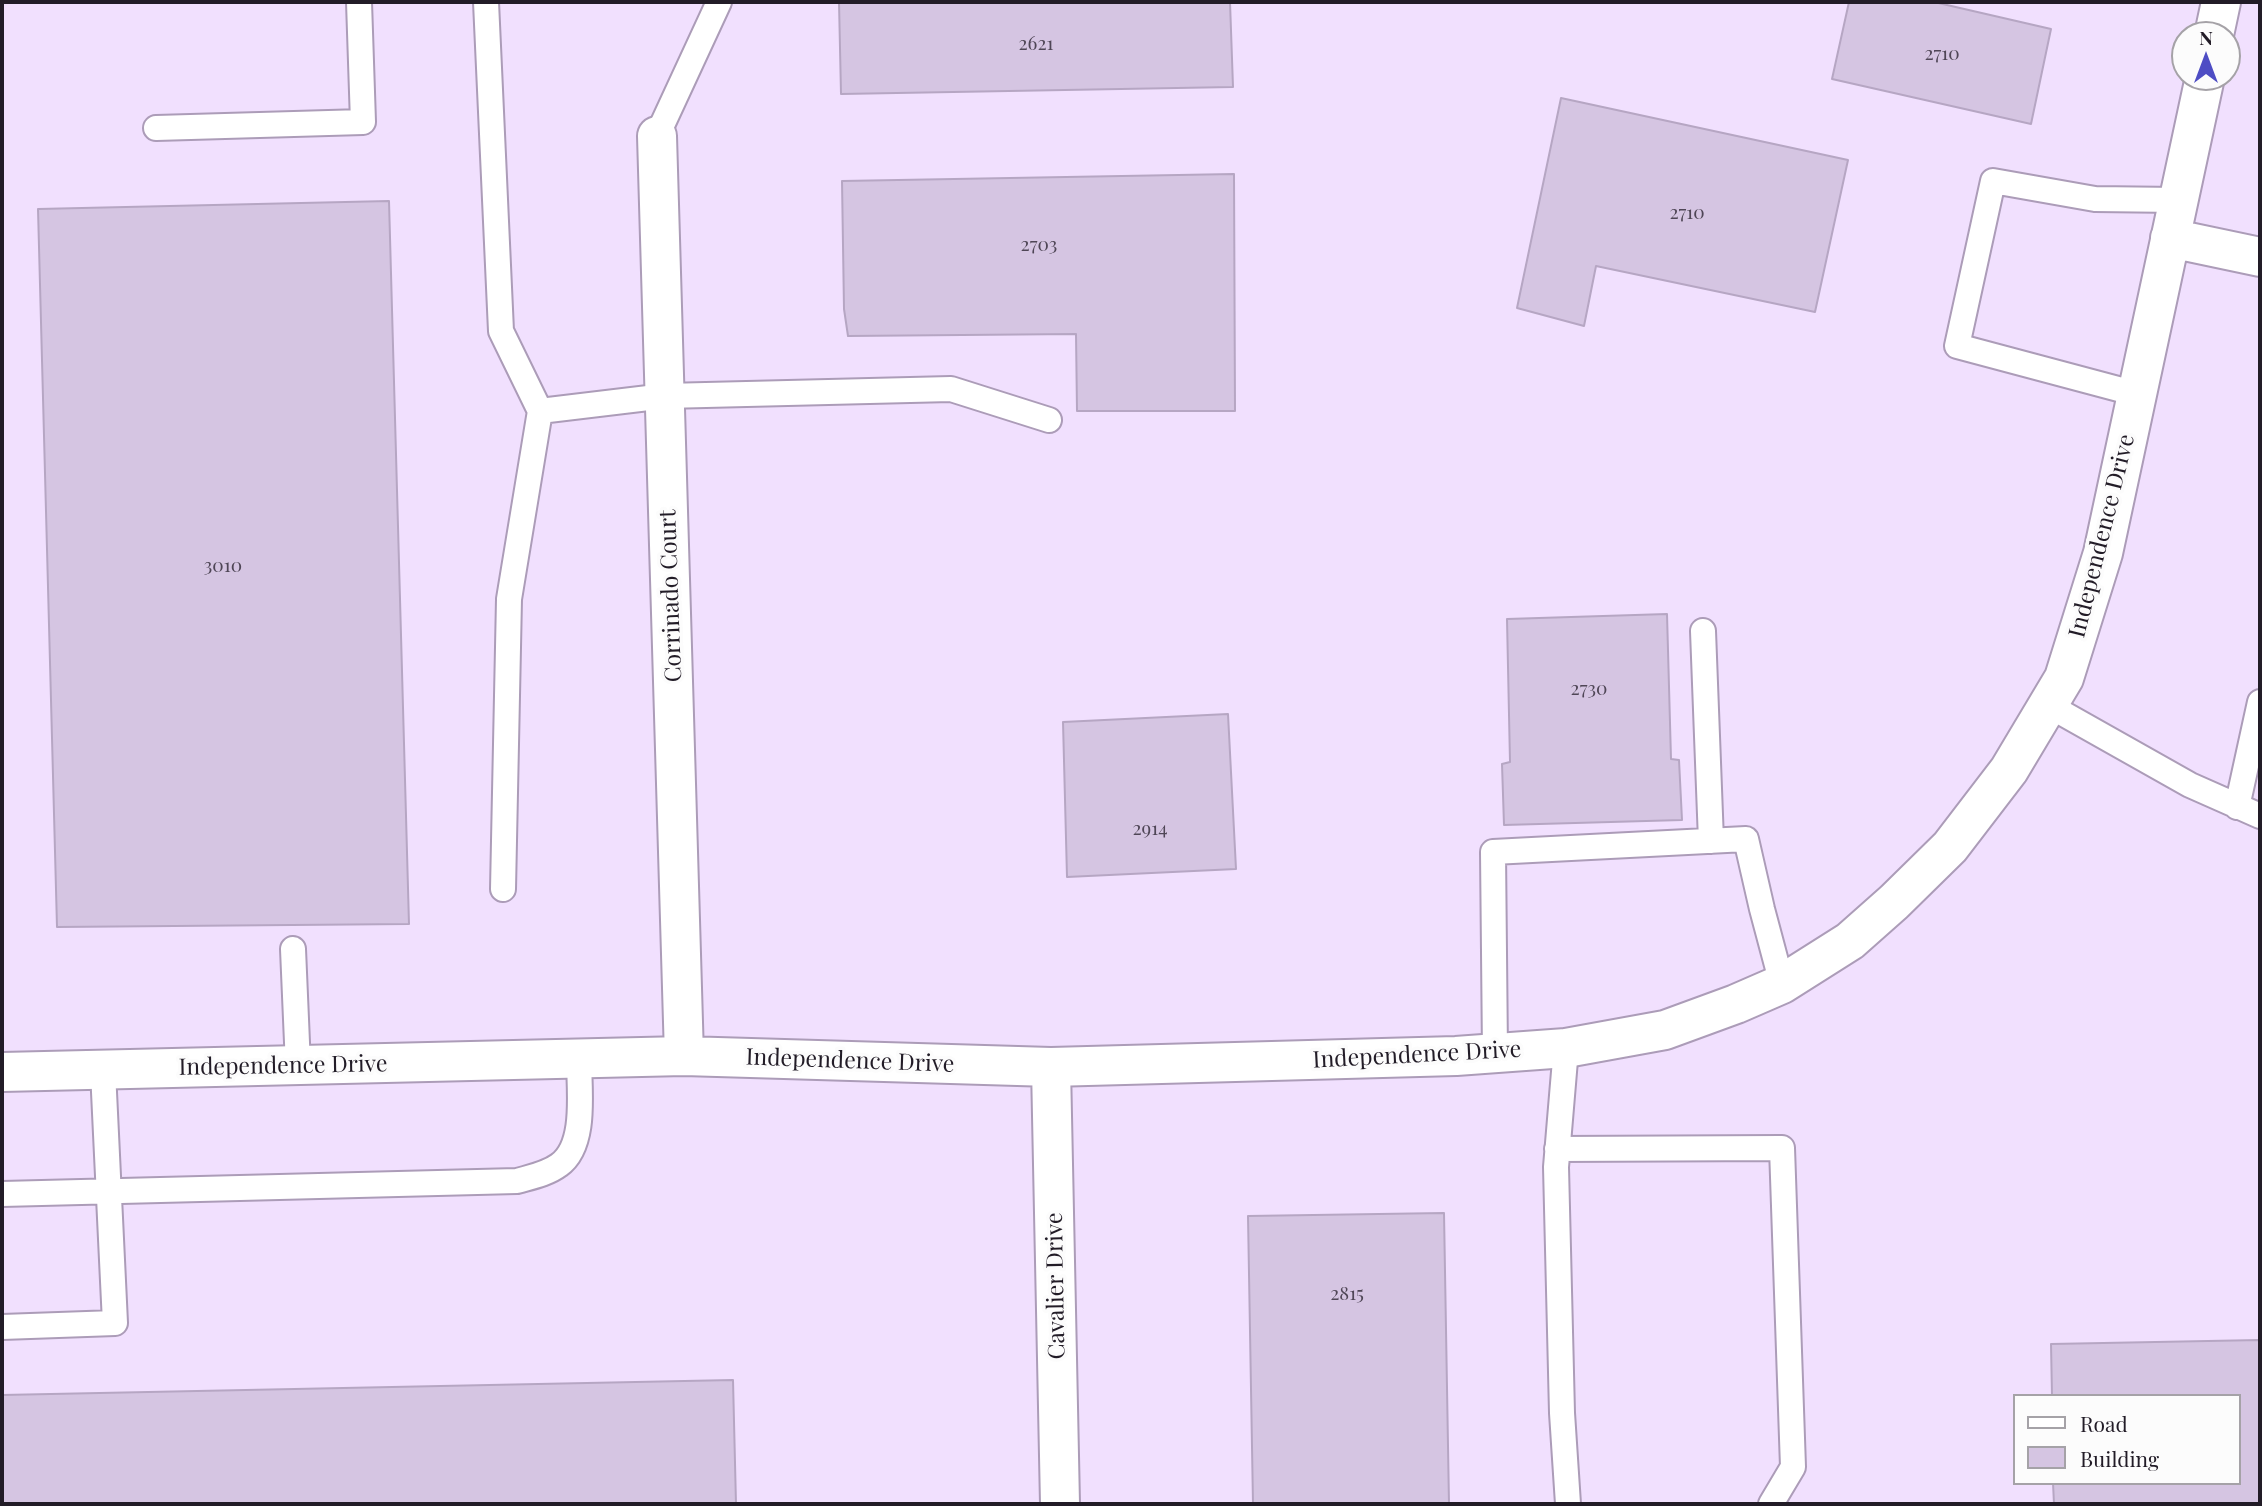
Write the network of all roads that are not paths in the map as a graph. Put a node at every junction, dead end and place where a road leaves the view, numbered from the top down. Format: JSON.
{"nodes":[{"id":1,"x":359,"y":2,"type":"edge"},
{"id":2,"x":486,"y":2,"type":"edge"},
{"id":3,"x":719,"y":2,"type":"edge"},
{"id":4,"x":2221,"y":2,"type":"edge"},
{"id":5,"x":2217,"y":21,"type":"edge"},
{"id":6,"x":2202,"y":91,"type":"edge"},
{"id":7,"x":156,"y":128,"type":"dead end"},
{"id":8,"x":657,"y":136,"type":"joint"},
{"id":9,"x":2178,"y":200,"type":"junction"},
{"id":10,"x":2170,"y":238,"type":"junction"},
{"id":11,"x":2260,"y":257,"type":"edge"},
{"id":12,"x":2137,"y":394,"type":"junction"},
{"id":13,"x":665,"y":396,"type":"junction"},
{"id":14,"x":540,"y":411,"type":"junction"},
{"id":15,"x":1049,"y":420,"type":"dead end"},
{"id":16,"x":1703,"y":631,"type":"dead end"},
{"id":17,"x":2260,"y":702,"type":"edge"},
{"id":18,"x":2048,"y":705,"type":"junction"},
{"id":19,"x":2236,"y":807,"type":"junction"},
{"id":20,"x":2260,"y":816,"type":"edge"},
{"id":21,"x":1711,"y":841,"type":"junction"},
{"id":22,"x":503,"y":889,"type":"dead end"},
{"id":23,"x":293,"y":949,"type":"dead end"},
{"id":24,"x":1782,"y":984,"type":"junction"},
{"id":25,"x":1566,"y":1048,"type":"junction"},
{"id":26,"x":1495,"y":1053,"type":"junction"},
{"id":27,"x":684,"y":1056,"type":"junction"},
{"id":28,"x":579,"y":1059,"type":"junction"},
{"id":29,"x":298,"y":1066,"type":"junction"},
{"id":30,"x":1051,"y":1067,"type":"junction"},
{"id":31,"x":103,"y":1071,"type":"junction"},
{"id":32,"x":2,"y":1072,"type":"edge"},
{"id":33,"x":1557,"y":1149,"type":"junction"},
{"id":34,"x":109,"y":1191,"type":"junction"},
{"id":35,"x":2,"y":1194,"type":"edge"},
{"id":36,"x":2,"y":1327,"type":"edge"},
{"id":37,"x":1060,"y":1504,"type":"edge"},
{"id":38,"x":1568,"y":1504,"type":"edge"},
{"id":39,"x":1771,"y":1504,"type":"edge"}],
"edges":[{"from":1,"to":7,"type":"lane"},
{"from":2,"to":14,"type":"lane"},
{"from":3,"to":8,"type":"lane"},
{"from":4,"to":5,"type":"street"},
{"from":6,"to":9,"type":"street","name":"Independence Drive"},
{"from":8,"to":13,"type":"street","name":"Corrinado Court"},
{"from":9,"to":10,"type":"street","name":"Independence Drive"},
{"from":9,"to":12,"type":"lane"},
{"from":10,"to":11,"type":"street"},
{"from":10,"to":12,"type":"street","name":"Independence Drive"},
{"from":12,"to":18,"type":"street","name":"Independence Drive"},
{"from":13,"to":14,"type":"lane"},
{"from":13,"to":15,"type":"lane"},
{"from":13,"to":27,"type":"street","name":"Corrinado Court"},
{"from":14,"to":22,"type":"lane"},
{"from":16,"to":21,"type":"lane"},
{"from":17,"to":19,"type":"lane"},
{"from":18,"to":19,"type":"lane"},
{"from":18,"to":24,"type":"street","name":"Independence Drive"},
{"from":19,"to":20,"type":"lane"},
{"from":21,"to":24,"type":"lane"},
{"from":21,"to":26,"type":"lane"},
{"from":23,"to":29,"type":"lane"},
{"from":24,"to":25,"type":"street","name":"Independence Drive"},
{"from":25,"to":26,"type":"street","name":"Independence Drive"},
{"from":25,"to":33,"type":"lane"},
{"from":26,"to":30,"type":"street","name":"Independence Drive"},
{"from":27,"to":28,"type":"street","name":"Independence Drive"},
{"from":27,"to":30,"type":"street","name":"Independence Drive"},
{"from":28,"to":29,"type":"street","name":"Independence Drive"},
{"from":28,"to":34,"type":"lane"},
{"from":29,"to":31,"type":"street","name":"Independence Drive"},
{"from":30,"to":37,"type":"street","name":"Cavalier Drive"},
{"from":31,"to":32,"type":"street","name":"Independence Drive"},
{"from":31,"to":34,"type":"lane"},
{"from":33,"to":38,"type":"lane"},
{"from":33,"to":39,"type":"lane"},
{"from":34,"to":35,"type":"lane"},
{"from":34,"to":36,"type":"lane"}]}
